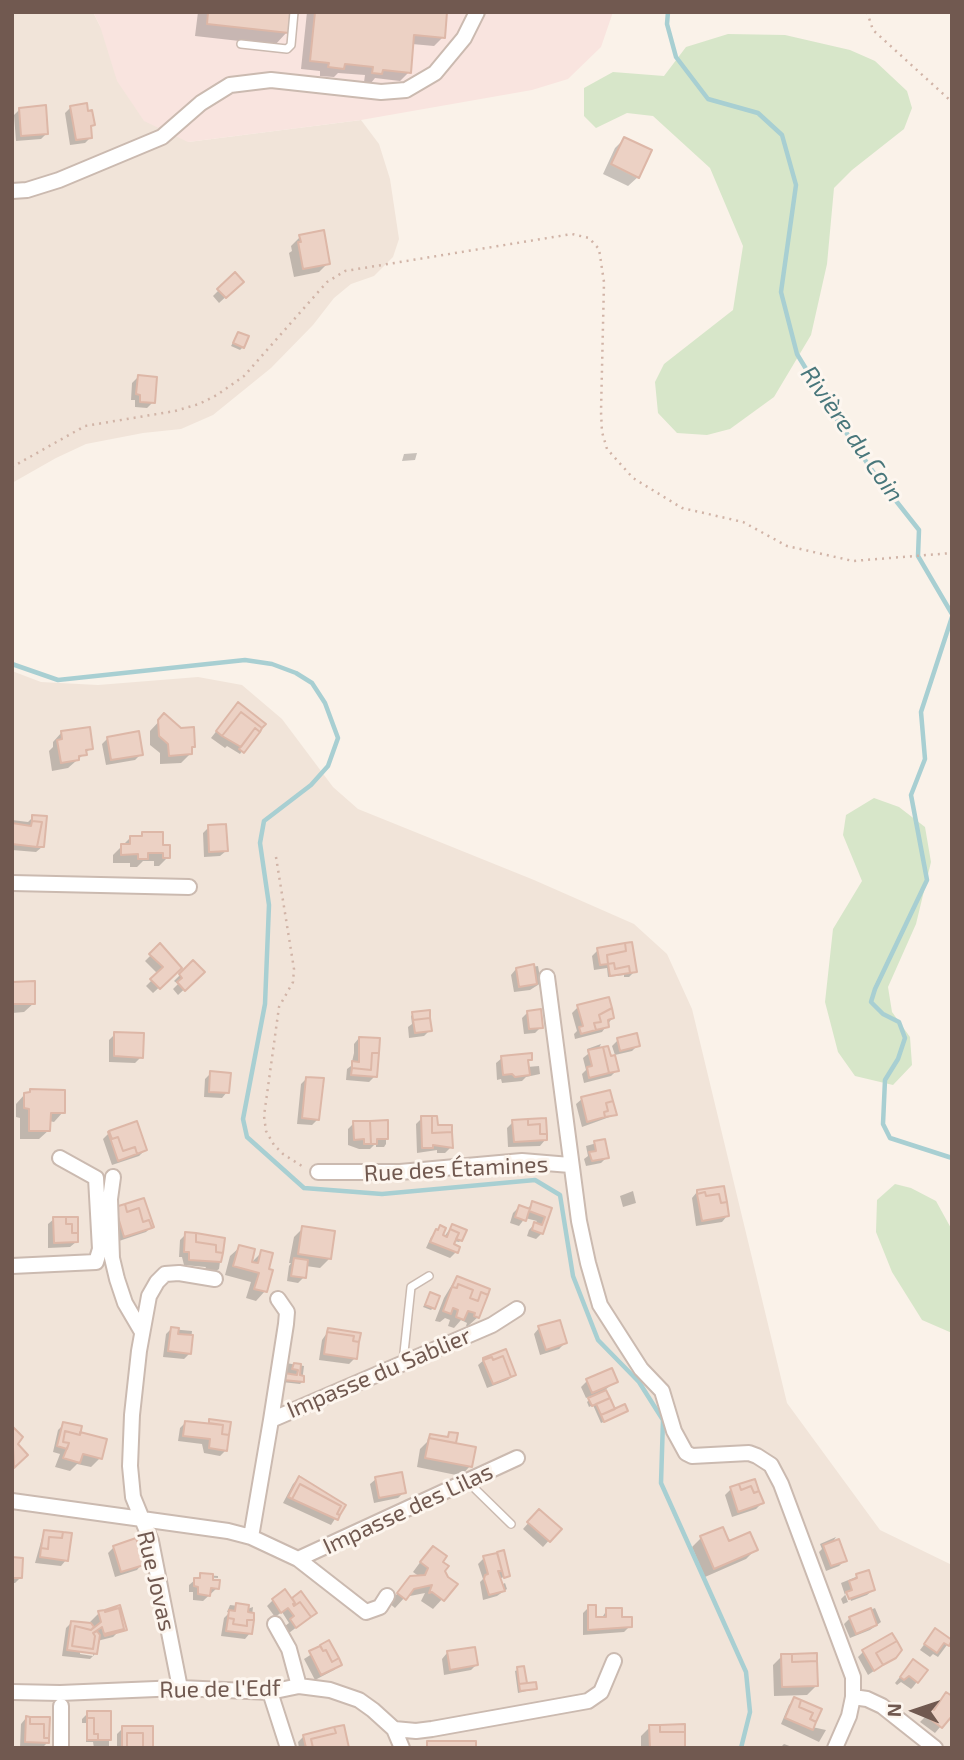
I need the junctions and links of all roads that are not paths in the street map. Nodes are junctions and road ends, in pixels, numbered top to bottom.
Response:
1 (294, 12) edge
2 (477, 12) edge
3 (241, 44) dead end
4 (12, 191) edge
5 (12, 883) edge
6 (189, 887) dead end
7 (547, 977) dead end
8 (60, 1158) dead end
9 (570, 1165) junction
10 (318, 1172) road end
11 (113, 1177) dead end
12 (12, 1266) edge
13 (429, 1276) dead end
14 (215, 1279) dead end
15 (278, 1298) dead end
16 (517, 1309) dead end
17 (142, 1332) junction
18 (403, 1363) junction
19 (271, 1420) junction
20 (517, 1458) dead end
21 (468, 1482) junction
22 (12, 1501) edge
23 (142, 1519) junction
24 (511, 1524) dead end
25 (251, 1537) junction
26 (298, 1559) junction
27 (387, 1596) dead end
28 (275, 1624) dead end
29 (614, 1661) dead end
30 (299, 1686) junction
31 (180, 1689) junction
32 (12, 1692) edge
33 (270, 1692) junction
34 (853, 1697) junction
35 (61, 1706) dead end
36 (394, 1729) junction
37 (61, 1748) edge
38 (288, 1748) edge
39 (402, 1748) edge
40 (835, 1748) edge
41 (935, 1748) edge

1 - 3 lane
2 - 4 street
5 - 6 street
7 - 9 street
8 - 12 street
9 - 10 street, Rue des Étamines
9 - 34 street, Rue des Étamines
11 - 17 street
13 - 18 lane
14 - 17 street
15 - 19 street
16 - 18 street, Impasse du Sablier
17 - 23 street
18 - 19 street, Impasse du Sablier
19 - 25 street, Impasse du Sablier
20 - 21 street, Impasse des Lilas
21 - 24 lane
21 - 26 street, Impasse des Lilas
22 - 23 street, Rue Jovas
23 - 25 street
23 - 31 street, Rue Jovas
25 - 26 street
26 - 27 street
28 - 30 street
29 - 36 street
30 - 33 street, Rue de l'Edf
30 - 36 street, Rue de l'Edf
31 - 32 street, Rue de l'Edf
31 - 33 street, Rue de l'Edf
33 - 38 street
34 - 40 street
34 - 41 street
35 - 37 street
36 - 39 street, Rue de l'Edf

